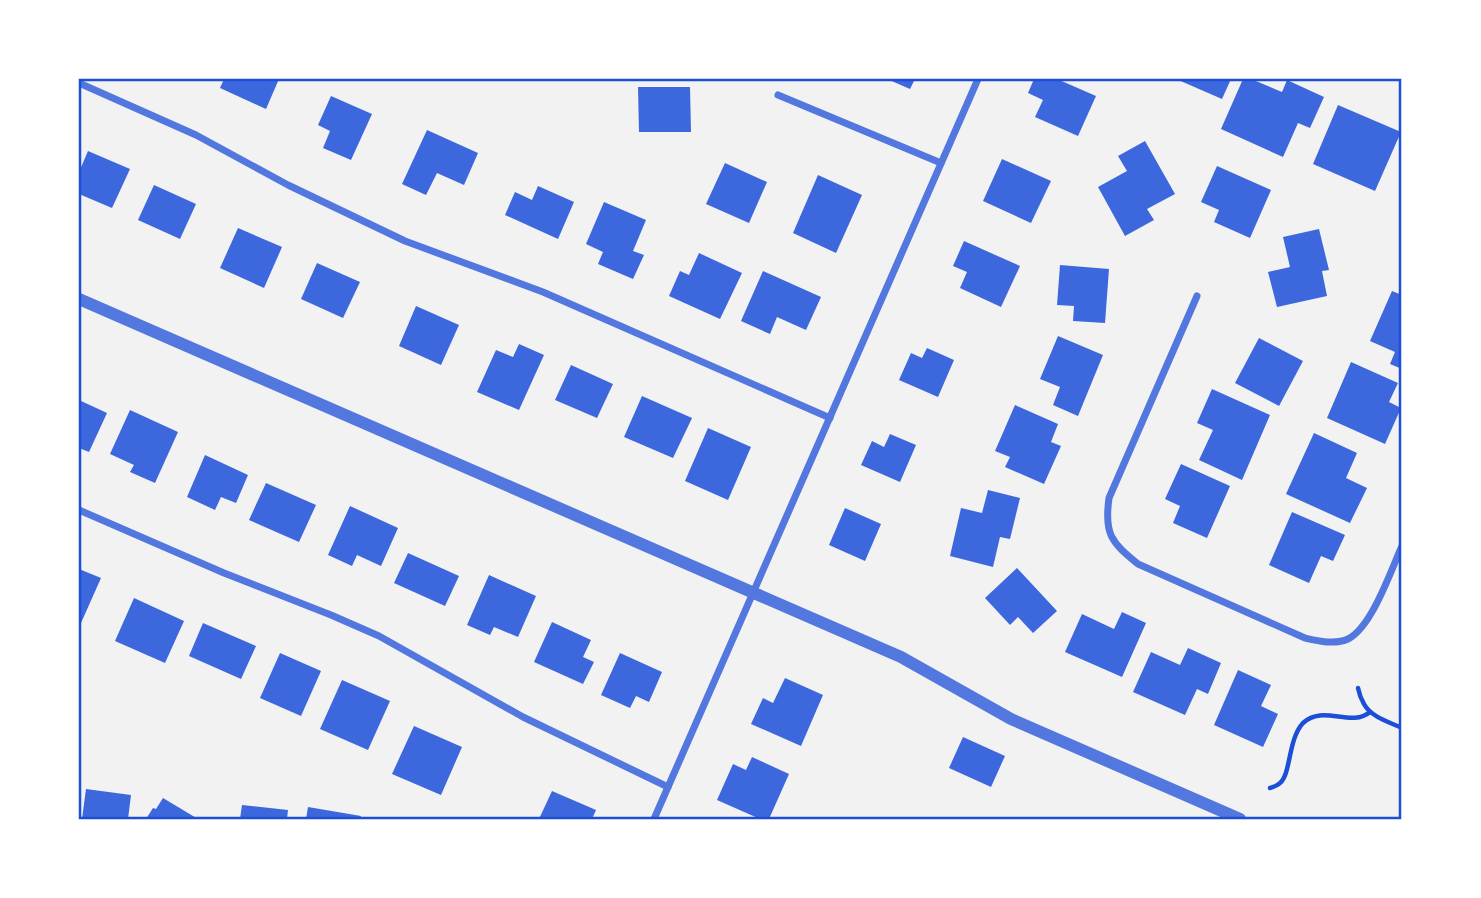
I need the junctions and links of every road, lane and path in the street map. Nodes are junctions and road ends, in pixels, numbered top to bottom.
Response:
1 (978, 79) edge
2 (79, 83) edge
3 (778, 95) dead end
4 (941, 163) junction
5 (1197, 296) dead end
6 (79, 299) edge
7 (830, 418) junction
8 (79, 510) edge
9 (1402, 546) edge
10 (752, 592) junction
11 (1357, 688) dead end
12 (1370, 712) junction
13 (1402, 728) edge
14 (668, 787) junction
15 (1270, 788) dead end
16 (654, 819) edge
17 (1240, 819) edge

1 - 4 street
2 - 7 street
3 - 4 street
4 - 7 street
5 - 9 street
6 - 10 street
7 - 10 street
8 - 14 street
10 - 14 street
10 - 17 street
11 - 12 path
12 - 13 path
12 - 15 path
14 - 16 street

